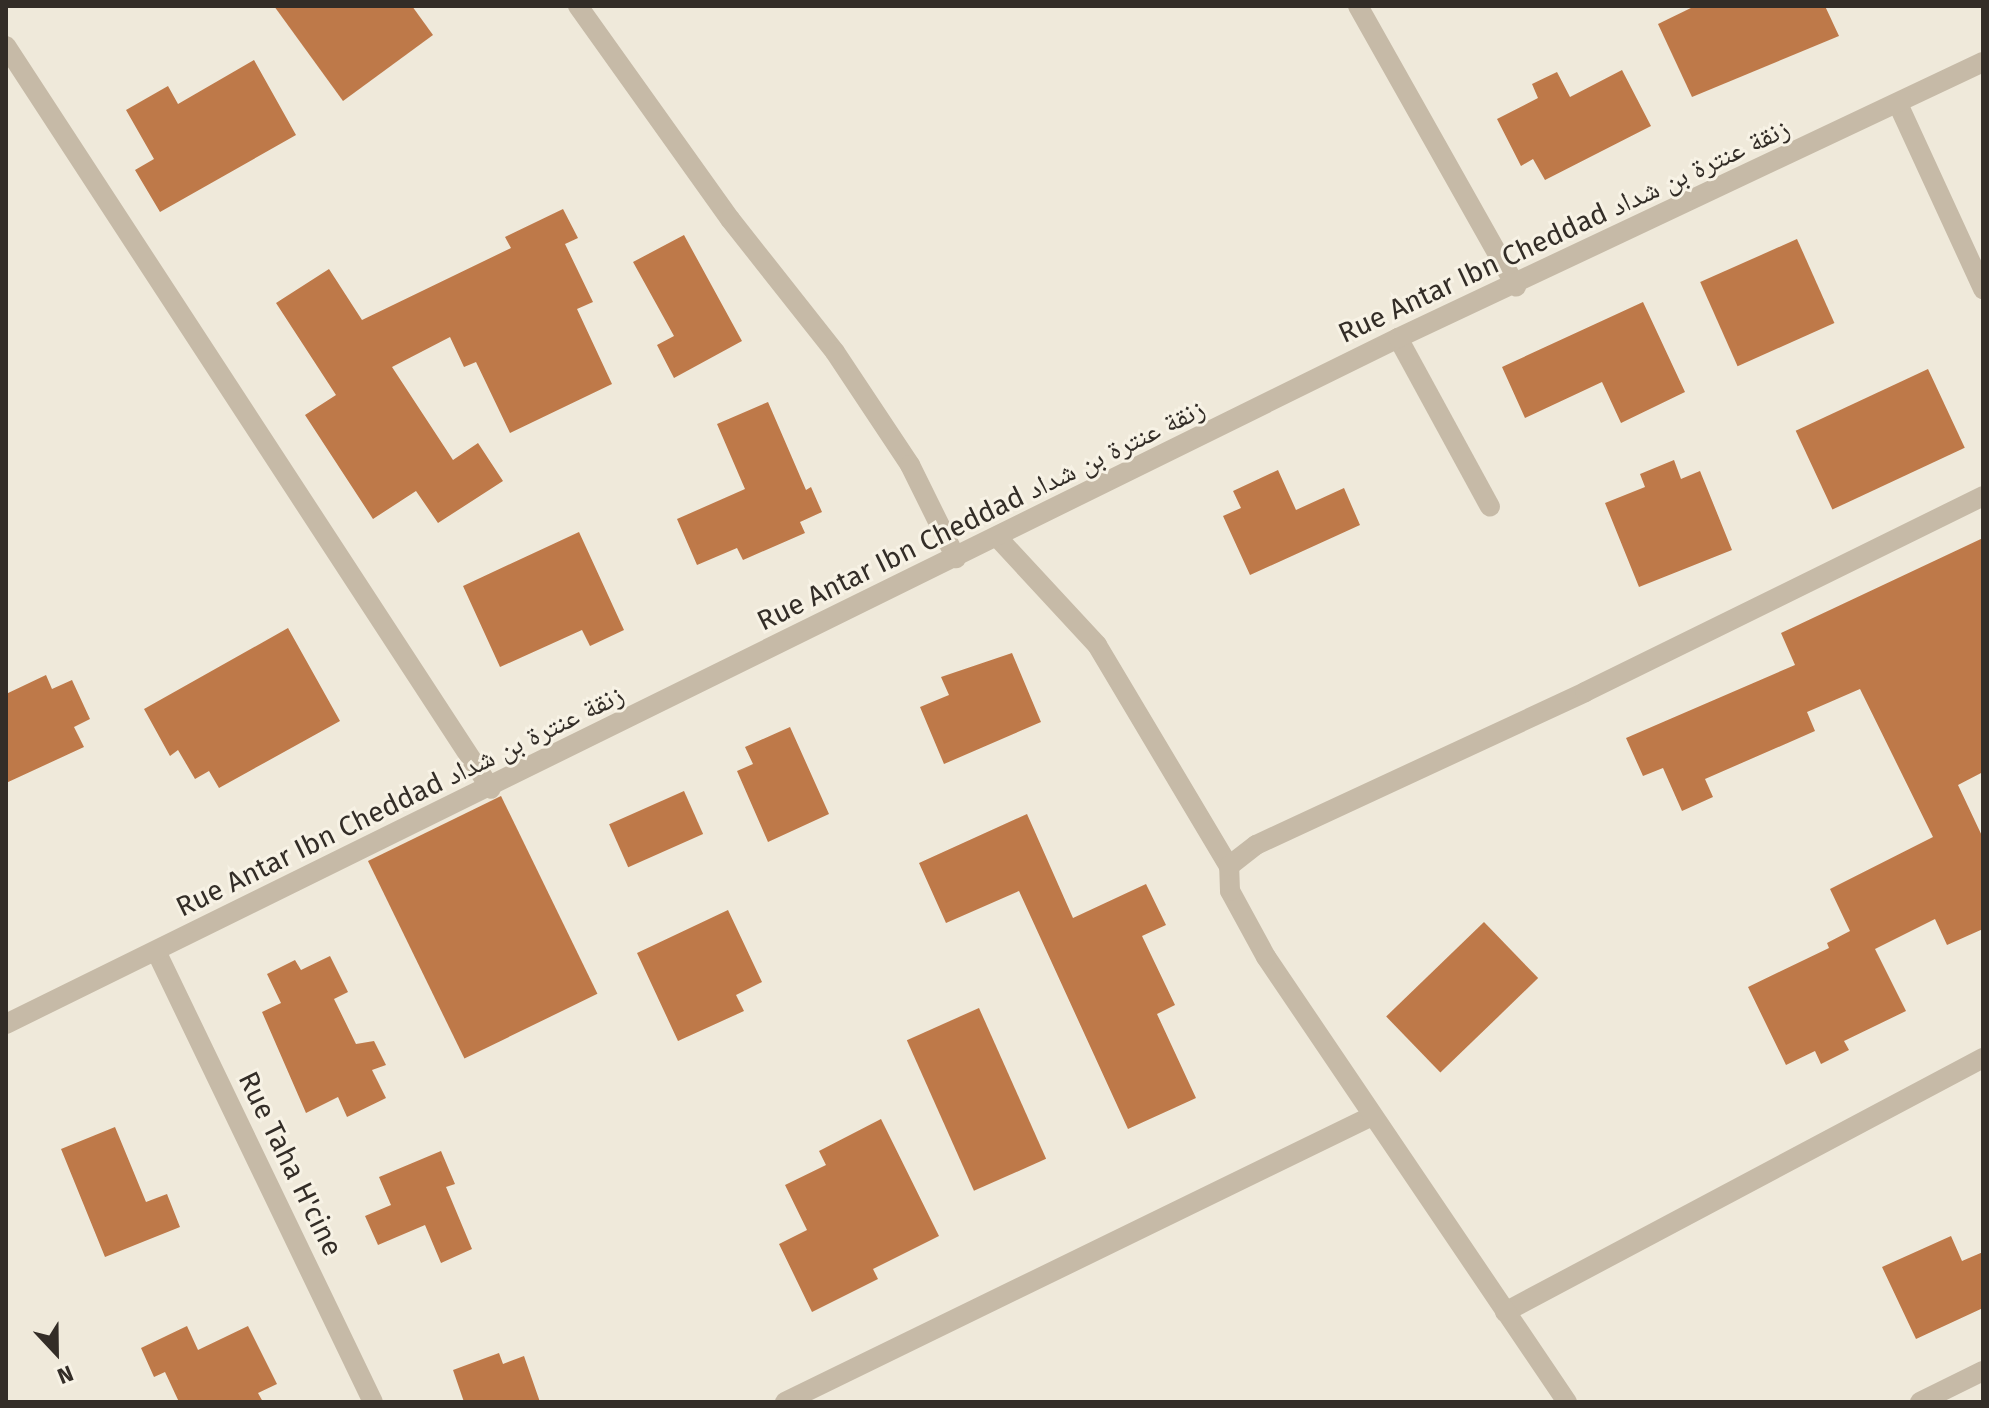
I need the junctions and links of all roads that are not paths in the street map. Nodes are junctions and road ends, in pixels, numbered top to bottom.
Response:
1 (578, 6) edge
2 (1358, 6) edge
3 (6, 46) edge
4 (1983, 62) edge
5 (1898, 104) junction
6 (1516, 286) junction
7 (1983, 289) edge
8 (1398, 338) junction
9 (1983, 496) edge
10 (1490, 507) dead end
11 (998, 538) junction
12 (956, 558) junction
13 (491, 789) junction
14 (1229, 866) junction
15 (156, 951) junction
16 (6, 1024) edge
17 (1983, 1058) edge
18 (1372, 1116) junction
19 (1505, 1312) junction
20 (1983, 1371) edge
21 (373, 1402) edge
22 (785, 1402) edge
23 (1567, 1402) edge
24 (1920, 1402) edge

1 - 12 street
2 - 6 street
3 - 13 street
4 - 5 street, Rue Antar Ibn Cheddad زنقة عنترة بن شداد
5 - 6 street, Rue Antar Ibn Cheddad زنقة عنترة بن شداد
5 - 7 street
6 - 8 street, Rue Antar Ibn Cheddad زنقة عنترة بن شداد
8 - 10 street
8 - 11 street, Rue Antar Ibn Cheddad زنقة عنترة بن شداد
9 - 14 street
11 - 12 street, Rue Antar Ibn Cheddad زنقة عنترة بن شداد
11 - 14 street
12 - 13 street, Rue Antar Ibn Cheddad زنقة عنترة بن شداد
13 - 15 street, Rue Antar Ibn Cheddad زنقة عنترة بن شداد
14 - 18 street
15 - 16 street, Rue Antar Ibn Cheddad زنقة عنترة بن شداد
15 - 21 street, Rue Taha H'cine
17 - 19 street
18 - 19 street
18 - 22 street
19 - 23 street
20 - 24 street

